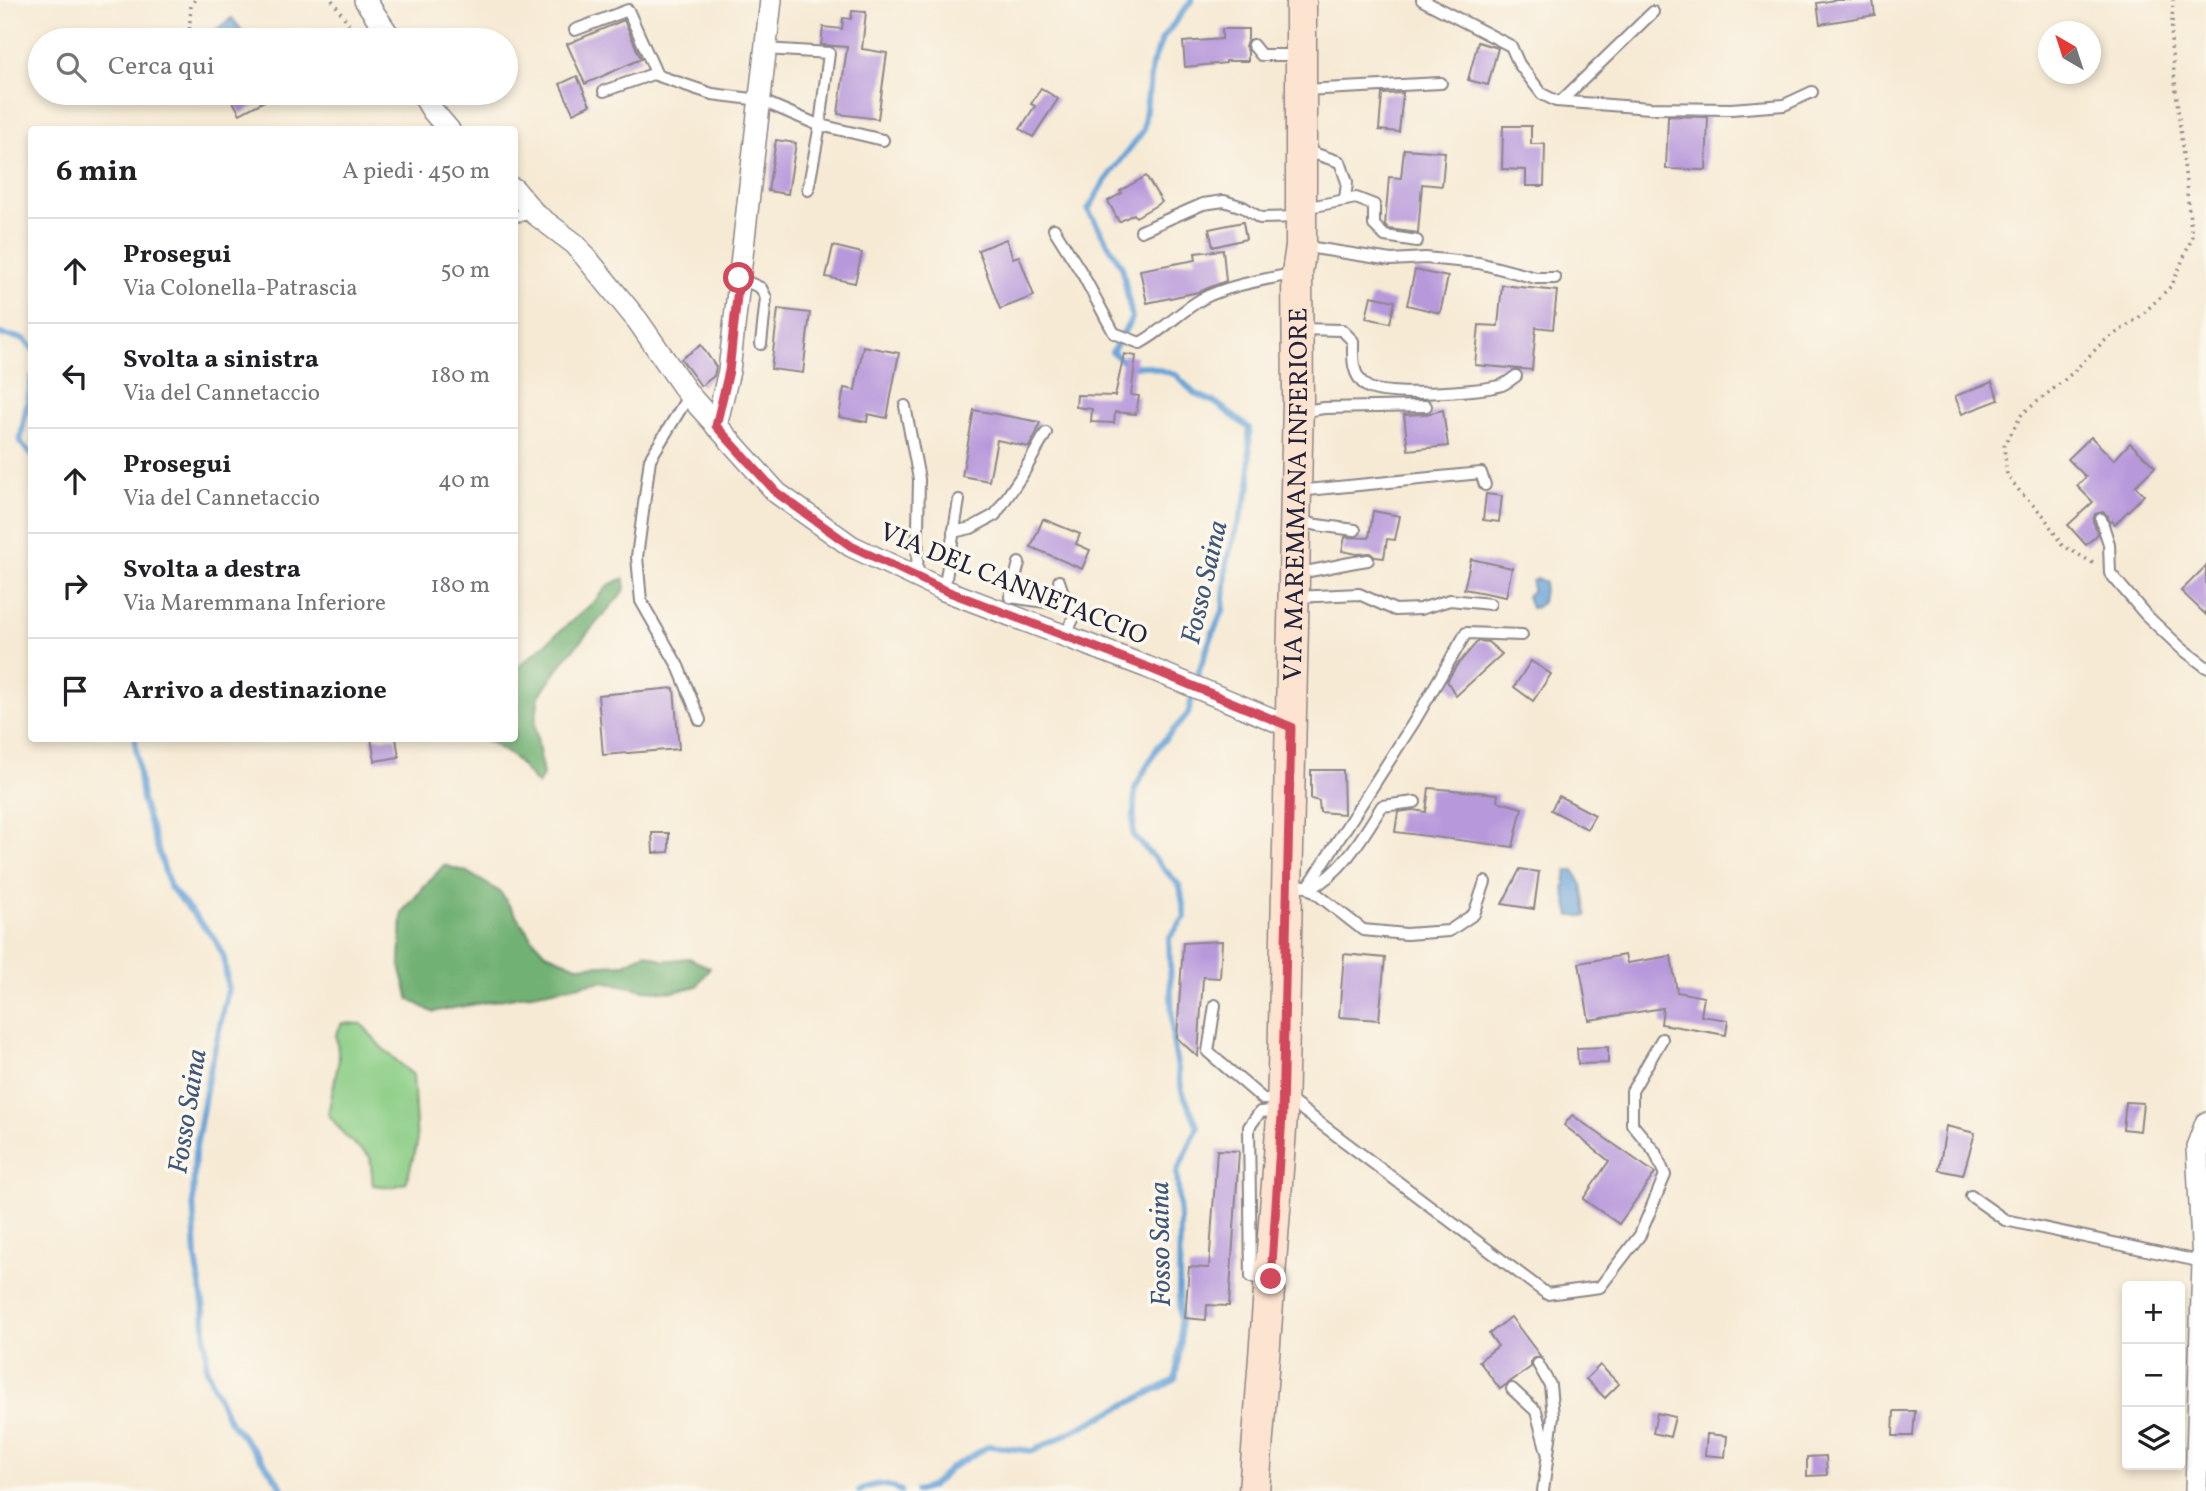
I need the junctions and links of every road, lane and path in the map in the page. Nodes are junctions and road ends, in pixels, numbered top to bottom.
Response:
1 (195, 0) edge
2 (332, 0) edge
3 (365, 0) edge
4 (771, 0) edge
5 (1422, 0) edge
6 (2173, 0) edge
7 (1305, 1) edge
8 (1653, 12) dead end
9 (190, 28) edge
10 (352, 28) edge
11 (384, 28) edge
12 (575, 30) dead end
13 (1253, 45) dead end
14 (765, 49) junction
15 (1301, 55) junction
16 (657, 75) junction
17 (1441, 83) dead end
18 (1301, 90) junction
19 (604, 91) dead end
20 (1812, 92) dead end
21 (760, 100) junction
22 (1561, 101) junction
23 (429, 105) edge
24 (820, 125) junction
25 (446, 126) edge
26 (883, 140) dead end
27 (1300, 152) junction
28 (808, 190) dead end
29 (1345, 200) junction
30 (525, 215) edge
31 (1054, 229) dead end
32 (1141, 231) dead end
33 (1299, 236) junction
34 (1417, 241) dead end
35 (739, 278) junction
36 (1555, 278) dead end
37 (1297, 329) junction
38 (761, 344) dead end
39 (1516, 376) dead end
40 (689, 395) junction
41 (905, 406) dead end
42 (1426, 406) dead end
43 (1297, 412) junction
44 (716, 426) junction
45 (1046, 433) dead end
46 (1485, 485) dead end
47 (959, 500) dead end
48 (1294, 505) junction
49 (2101, 519) dead end
50 (1355, 530) dead end
51 (953, 532) junction
52 (1368, 559) dead end
53 (1019, 563) dead end
54 (2110, 573) junction
55 (917, 577) junction
56 (1059, 581) dead end
57 (1293, 585) junction
58 (944, 590) junction
59 (1490, 604) dead end
60 (1067, 605) junction
61 (1522, 635) dead end
62 (1065, 636) junction
63 (2206, 667) edge
64 (700, 720) dead end
65 (1291, 727) junction
66 (1415, 802) dead end
67 (1485, 882) dead end
68 (1301, 886) junction
69 (1215, 1005) dead end
70 (1662, 1039) dead end
71 (1283, 1102) junction
72 (2206, 1124) edge
73 (1971, 1196) dead end
74 (2204, 1248) edge
75 (1538, 1364) dead end
76 (1513, 1389) dead end
77 (1548, 1457) junction
78 (1254, 1491) edge
79 (1543, 1491) edge
80 (2196, 1491) edge

1 - 9 path
2 - 10 path
3 - 11 street
4 - 14 street
5 - 22 lane
6 - 54 path
7 - 15 main road, VIA MAREMMANA INFERIORE
8 - 22 lane
12 - 16 lane
13 - 15 lane
14 - 21 street
14 - 24 lane
15 - 18 main road, VIA MAREMMANA INFERIORE
16 - 19 lane
16 - 21 lane
17 - 18 lane
18 - 27 main road, VIA MAREMMANA INFERIORE
20 - 22 lane
21 - 24 lane
21 - 35 street
23 - 25 street
24 - 26 lane
24 - 28 lane
27 - 29 lane
27 - 33 main road, VIA MAREMMANA INFERIORE
29 - 33 lane
29 - 34 lane
30 - 40 street, VIA DEL CANNETACCIO
31 - 33 lane
32 - 33 lane
33 - 36 lane
33 - 37 main road, VIA MAREMMANA INFERIORE
35 - 38 lane
35 - 44 street
37 - 39 lane
37 - 43 main road, VIA MAREMMANA INFERIORE
40 - 44 street, VIA DEL CANNETACCIO
40 - 64 lane
41 - 55 lane
42 - 43 lane
43 - 48 main road, VIA MAREMMANA INFERIORE
44 - 55 street, VIA DEL CANNETACCIO
45 - 51 lane
46 - 48 lane
47 - 51 lane
48 - 50 lane
48 - 57 main road, VIA MAREMMANA INFERIORE
49 - 54 lane
51 - 58 lane
52 - 57 lane
53 - 60 lane
54 - 63 lane
55 - 58 street, VIA DEL CANNETACCIO
56 - 60 lane
57 - 59 lane
57 - 65 main road, VIA MAREMMANA INFERIORE
58 - 62 street, VIA DEL CANNETACCIO
60 - 62 lane
61 - 68 lane
62 - 65 street, VIA DEL CANNETACCIO
65 - 68 main road, VIA MAREMMANA INFERIORE
66 - 68 lane
67 - 68 lane
68 - 71 main road, VIA MAREMMANA INFERIORE
69 - 71 lane
70 - 71 lane
71 - 78 main road, VIA MAREMMANA INFERIORE
72 - 74 street
73 - 74 lane
74 - 80 street
75 - 77 lane
76 - 77 lane
77 - 79 lane

